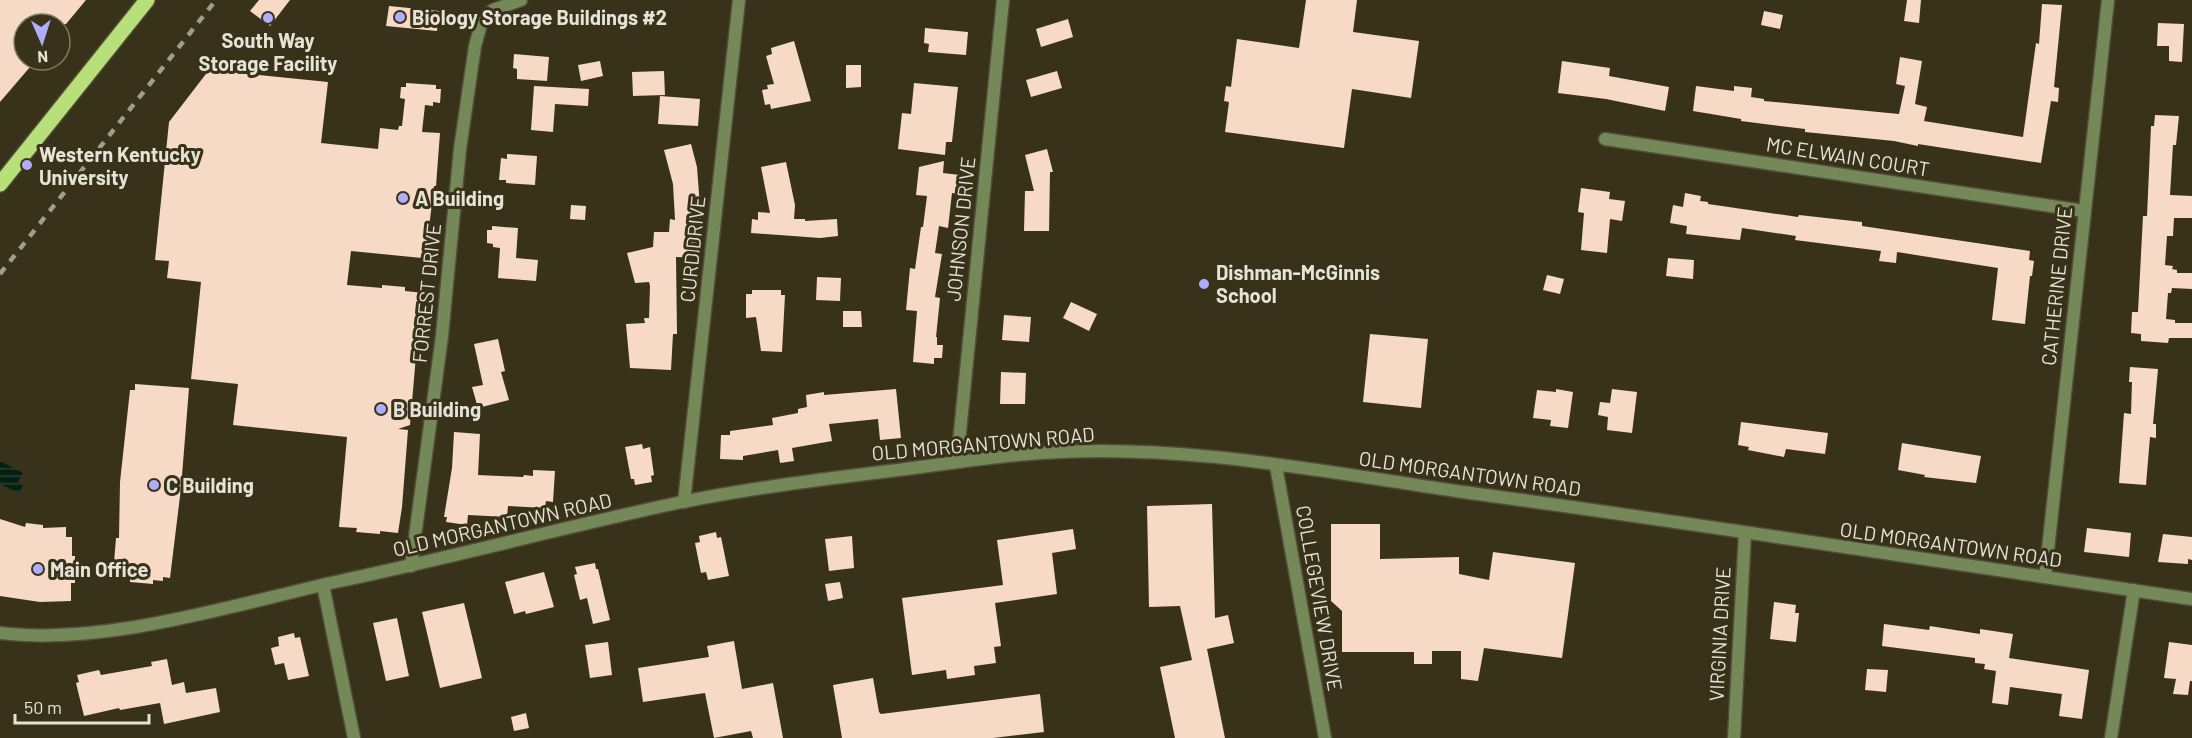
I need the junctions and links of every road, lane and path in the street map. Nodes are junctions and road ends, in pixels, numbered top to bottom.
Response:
1 (147, 0) edge
2 (521, 0) edge
3 (739, 0) edge
4 (1003, 0) edge
5 (2109, 0) edge
6 (1605, 139) dead end
7 (0, 184) edge
8 (2084, 211) junction
9 (957, 462) junction
10 (1276, 466) junction
11 (684, 502) junction
12 (1744, 533) junction
13 (411, 566) junction
14 (2045, 577) junction
15 (322, 585) junction
16 (2134, 590) junction
17 (2192, 599) edge
18 (0, 633) edge
19 (354, 738) edge
20 (1325, 738) edge
21 (1734, 738) edge
22 (2111, 738) edge

1 - 7 main road
2 - 13 street, FORREST DRIVE
3 - 11 street, CURD DRIVE
4 - 9 street, JOHNSON DRIVE
5 - 8 street, CATHERINE DRIVE
6 - 8 street, MC ELWAIN COURT
8 - 14 street, CATHERINE DRIVE
9 - 10 street, OLD MORGANTOWN ROAD
9 - 11 street, OLD MORGANTOWN ROAD
10 - 12 street, OLD MORGANTOWN ROAD
10 - 20 street, COLLEGEVIEW DRIVE
11 - 13 street, OLD MORGANTOWN ROAD
12 - 14 street, OLD MORGANTOWN ROAD
12 - 21 street, VIRGINIA DRIVE
13 - 15 street, OLD MORGANTOWN ROAD
14 - 16 street, OLD MORGANTOWN ROAD
15 - 18 street, OLD MORGANTOWN ROAD
15 - 19 street
16 - 17 street, OLD MORGANTOWN ROAD
16 - 22 street

